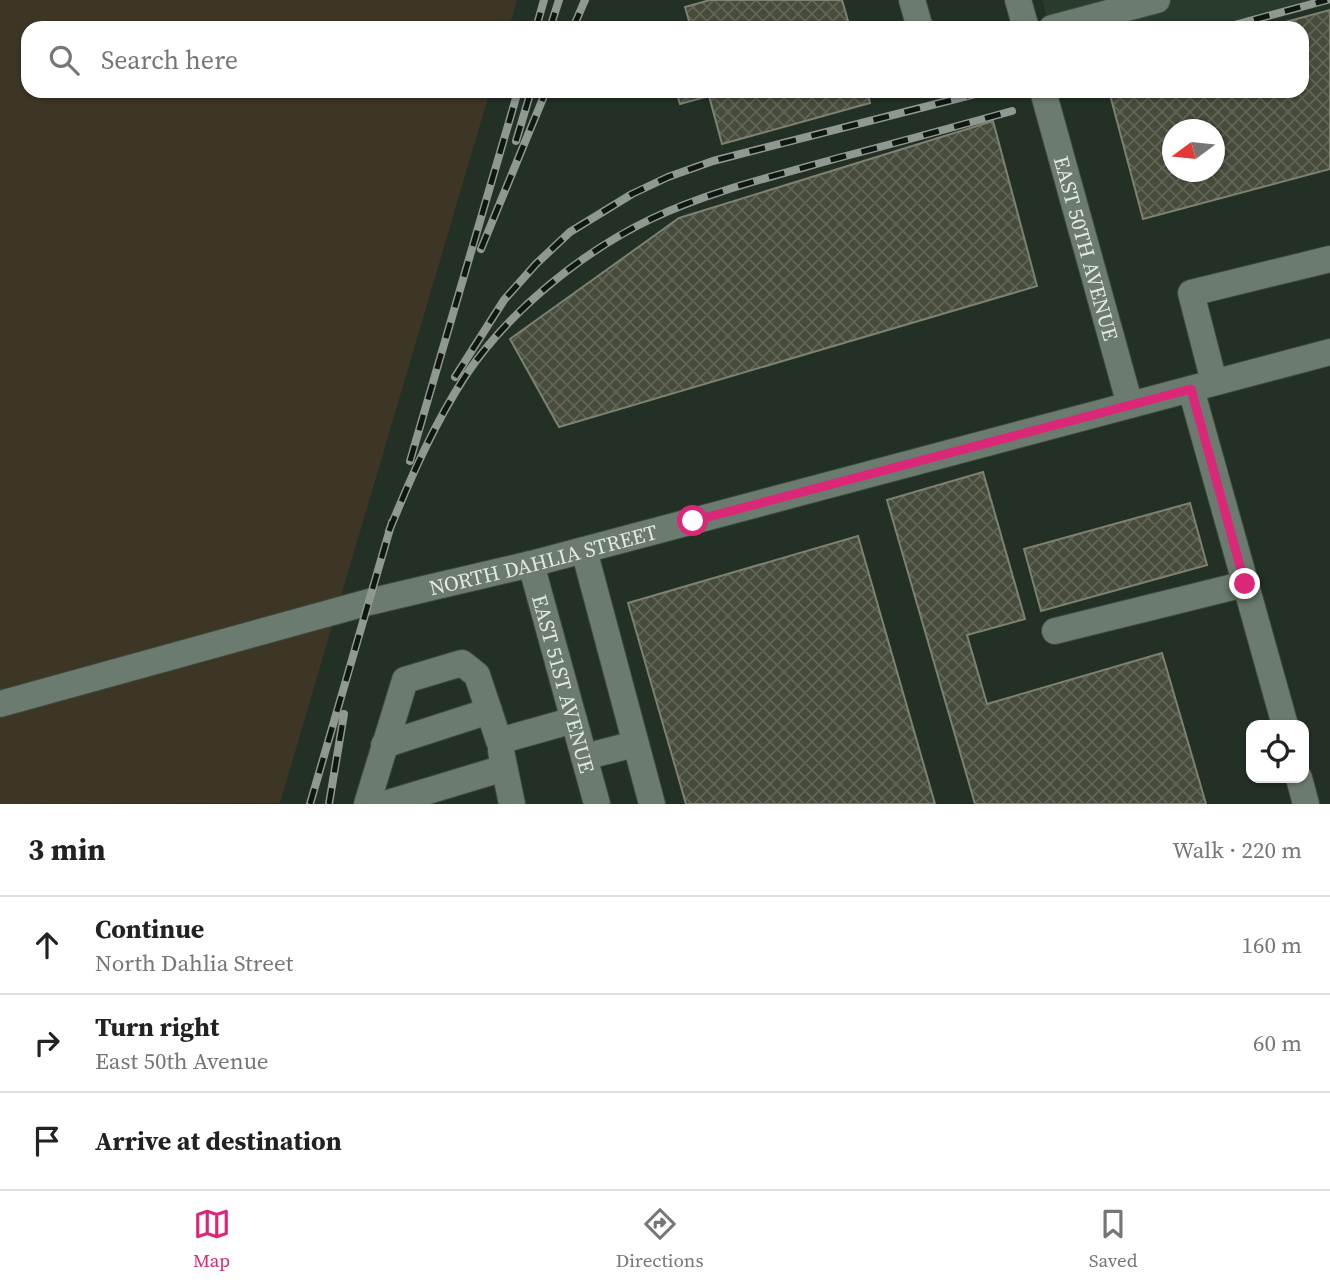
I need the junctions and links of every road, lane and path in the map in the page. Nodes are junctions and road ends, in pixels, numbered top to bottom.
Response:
1 (912, 0) edge
2 (1018, 0) edge
3 (1157, 0) edge
4 (1111, 6) edge
5 (918, 21) edge
6 (1024, 21) edge
7 (1071, 21) edge
8 (1045, 98) edge
9 (1330, 259) edge
10 (1330, 352) edge
11 (1203, 386) junction
12 (1130, 405) junction
13 (584, 550) junction
14 (531, 564) junction
15 (1245, 584) junction
16 (1055, 631) dead end
17 (0, 704) edge
18 (489, 711) junction
19 (574, 720) junction
20 (1283, 720) edge
21 (499, 741) junction
22 (384, 744) junction
23 (635, 744) junction
24 (584, 757) junction
25 (504, 768) junction
26 (1300, 783) edge
27 (367, 804) edge
28 (385, 804) edge
29 (512, 804) edge
30 (597, 804) edge
31 (652, 804) edge
32 (1306, 804) edge

1 - 5 street
2 - 6 street
3 - 4 street
4 - 7 street
8 - 12 street, EAST 50TH AVENUE
9 - 11 street
10 - 11 street, NORTH DAHLIA STREET
11 - 12 street, NORTH DAHLIA STREET
11 - 15 street
12 - 13 street, NORTH DAHLIA STREET
13 - 14 street, NORTH DAHLIA STREET
13 - 23 street
14 - 17 street, NORTH DAHLIA STREET
14 - 19 street, EAST 51ST AVENUE
15 - 16 street
15 - 20 street
18 - 21 street
18 - 22 street
18 - 22 street
19 - 21 street
19 - 24 street, EAST 51ST AVENUE
21 - 25 street
22 - 27 street
23 - 24 street
23 - 31 street
24 - 30 street, EAST 51ST AVENUE
25 - 28 street
25 - 29 street
26 - 32 street

